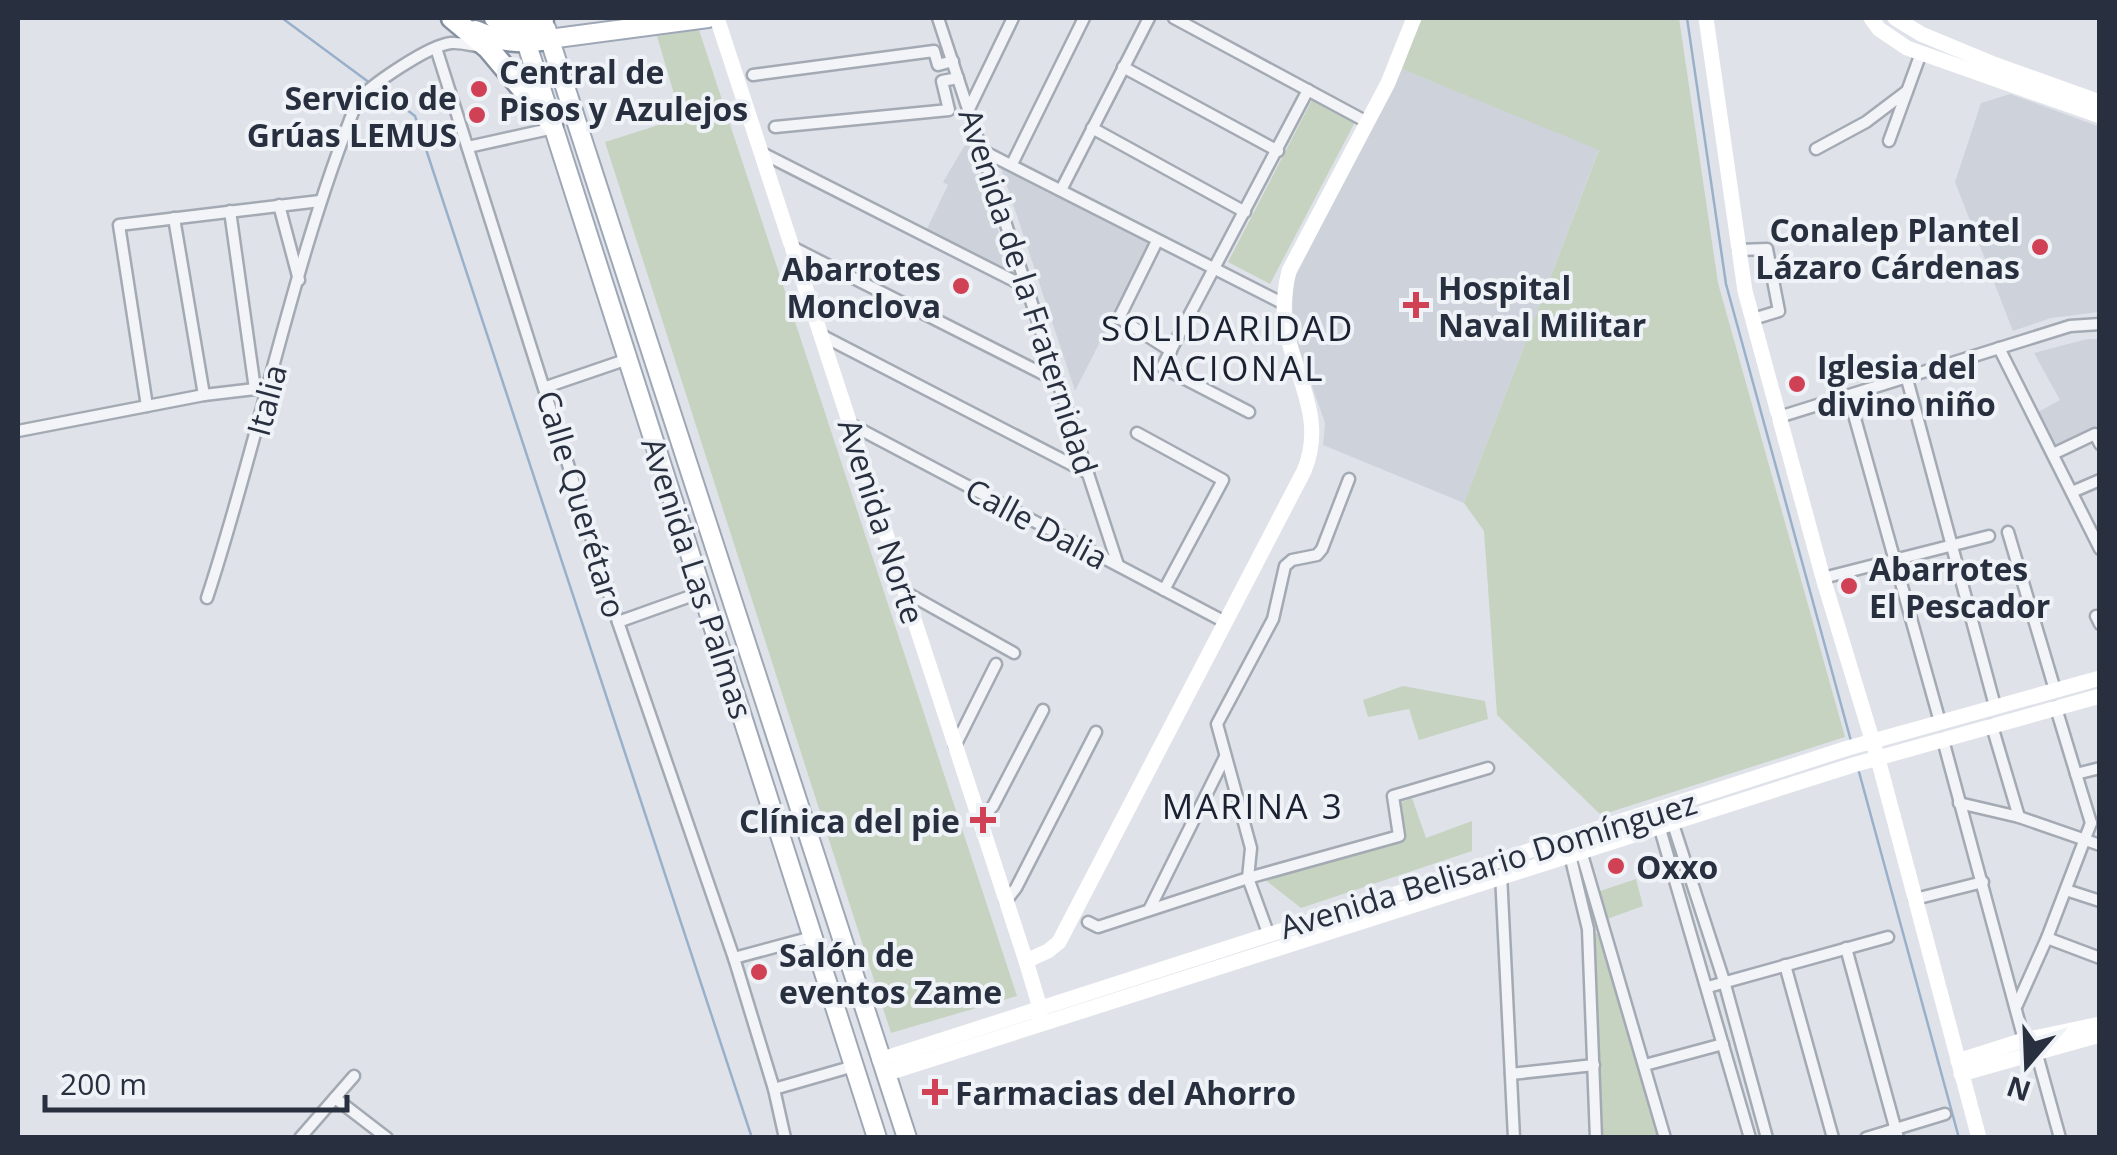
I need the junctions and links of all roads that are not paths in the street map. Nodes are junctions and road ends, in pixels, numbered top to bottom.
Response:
1 (452, 18) edge
2 (495, 18) edge
3 (704, 18) edge
4 (716, 18) edge
5 (938, 18) edge
6 (1013, 18) edge
7 (1084, 18) edge
8 (1149, 18) edge
9 (1174, 18) edge
10 (1414, 18) edge
11 (1706, 18) edge
12 (1872, 18) edge
13 (1896, 18) edge
14 (548, 23) edge
15 (522, 28) edge
16 (450, 43) junction
17 (436, 48) junction
18 (488, 48) junction
19 (1920, 53) junction
20 (953, 61) junction
21 (938, 65) junction
22 (1123, 68) junction
23 (1989, 70) junction
24 (753, 74) dead end
25 (958, 78) junction
26 (942, 81) junction
27 (1308, 90) junction
28 (1907, 91) junction
29 (2096, 103) edge
30 (969, 108) junction
31 (1366, 122) junction
32 (553, 126) junction
33 (775, 127) dead end
34 (1092, 128) junction
35 (1889, 140) dead end
36 (468, 148) junction
37 (1816, 149) dead end
38 (1278, 150) junction
39 (983, 151) junction
40 (761, 152) junction
41 (1012, 164) junction
42 (1061, 190) junction
43 (320, 200) junction
44 (278, 206) junction
45 (230, 211) junction
46 (1245, 212) junction
47 (174, 218) junction
48 (1158, 241) junction
49 (792, 246) junction
50 (1739, 250) junction
51 (1215, 268) junction
52 (299, 280) junction
53 (1030, 289) junction
54 (1284, 304) junction
55 (1752, 319) junction
56 (2100, 324) edge
57 (820, 334) junction
58 (1999, 348) junction
59 (1171, 351) junction
60 (628, 359) junction
61 (1907, 379) junction
62 (1059, 382) junction
63 (546, 387) junction
64 (261, 391) junction
65 (204, 395) junction
66 (1849, 397) junction
67 (147, 406) junction
68 (1249, 412) dead end
69 (1779, 417) junction
70 (850, 423) junction
71 (18, 431) edge
72 (1137, 434) dead end
73 (2098, 437) edge
74 (2053, 454) junction
75 (1088, 474) junction
76 (1348, 480) dead end
77 (2100, 480) edge
78 (2072, 492) junction
79 (2008, 532) dead end
80 (1989, 536) dead end
81 (1953, 546) junction
82 (2100, 549) edge
83 (1895, 561) junction
84 (1118, 565) junction
85 (1824, 578) junction
86 (1164, 590) junction
87 (702, 592) junction
88 (907, 593) junction
89 (208, 598) dead end
90 (618, 622) junction
91 (1225, 622) junction
92 (1014, 653) dead end
93 (996, 664) dead end
94 (2100, 678) edge
95 (2054, 690) junction
96 (2100, 696) edge
97 (1995, 706) junction
98 (2056, 708) junction
99 (1043, 710) dead end
100 (1940, 722) junction
101 (1992, 726) junction
102 (1096, 732) dead end
103 (1943, 740) junction
104 (955, 746) junction
105 (1863, 753) junction
106 (1830, 754) junction
107 (1225, 757) junction
108 (1488, 768) dead end
109 (2100, 768) edge
110 (1834, 771) junction
111 (2076, 774) junction
112 (1958, 803) junction
113 (1664, 817) junction
114 (2020, 817) junction
115 (980, 820) junction
116 (2095, 823) edge
117 (2084, 840) junction
118 (2100, 845) edge
119 (1576, 853) junction
120 (1501, 868) junction
121 (1248, 878) junction
122 (1983, 882) junction
123 (2066, 890) junction
124 (1915, 898) junction
125 (1006, 901) junction
126 (2100, 901) edge
127 (1149, 910) junction
128 (1088, 922) dead end
129 (1602, 925) junction
130 (1588, 928) junction
131 (1268, 933) junction
132 (812, 936) junction
133 (1888, 936) dead end
134 (2048, 938) junction
135 (1846, 948) junction
136 (734, 958) junction
137 (2100, 958) edge
138 (1026, 961) junction
139 (1785, 965) junction
140 (1724, 982) junction
141 (1708, 986) junction
142 (2016, 1006) junction
143 (1040, 1008) junction
144 (1038, 1026) junction
145 (2093, 1031) edge
146 (1723, 1044) junction
147 (2030, 1046) junction
148 (935, 1051) junction
149 (1594, 1065) junction
150 (1645, 1065) junction
151 (854, 1066) junction
152 (882, 1068) junction
153 (1960, 1068) junction
154 (1511, 1074) junction
155 (354, 1076) dead end
156 (774, 1090) junction
157 (336, 1098) junction
158 (1944, 1114) dead end
159 (1897, 1134) edge
160 (300, 1138) edge
161 (387, 1138) edge
162 (785, 1138) edge
163 (877, 1138) edge
164 (907, 1138) edge
165 (1514, 1138) edge
166 (1596, 1138) edge
167 (1664, 1138) edge
168 (1750, 1138) edge
169 (1766, 1138) edge
170 (1833, 1138) edge
171 (1866, 1138) edge
172 (1979, 1138) edge
173 (2060, 1138) edge

1 - 15 highway
1 - 16 street
1 - 18 highway
2 - 15 highway
3 - 14 main road
4 - 40 street, Avenida Norte
5 - 20 street, Avenida de la Fraternidad
6 - 30 street
7 - 41 street
8 - 22 street
9 - 27 street
10 - 31 street
11 - 50 street
12 - 19 street
13 - 23 street
14 - 15 highway
14 - 152 main road, Avenida Las Palmas
15 - 32 main road, Avenida Las Palmas
16 - 17 street
16 - 18 street
17 - 36 street, Calle Querétaro
17 - 43 street, Italia
18 - 32 highway
19 - 23 street
19 - 28 street
20 - 21 street
20 - 25 street, Avenida de la Fraternidad
21 - 24 street
21 - 26 street
22 - 34 street
22 - 38 street
23 - 29 street
25 - 26 street
25 - 30 street, Avenida de la Fraternidad
26 - 33 street
27 - 31 street
27 - 38 street
28 - 35 street
28 - 37 street
30 - 39 street, Avenida de la Fraternidad
31 - 54 street
32 - 36 street
32 - 60 main road, Avenida Las Palmas
34 - 42 street
34 - 46 street
36 - 63 street, Calle Querétaro
38 - 46 street
39 - 41 street
39 - 53 street, Avenida de la Fraternidad
40 - 49 street, Avenida Norte
40 - 53 street
41 - 42 street
42 - 48 street
43 - 44 street
43 - 52 street, Italia
44 - 45 street
44 - 52 street
45 - 47 street
45 - 64 street
46 - 51 street
47 - 65 street
47 - 67 street
48 - 51 street
48 - 59 street
49 - 57 street, Avenida Norte
49 - 62 street
50 - 55 street
50 - 55 street
51 - 54 street
51 - 59 street
52 - 64 street, Italia
53 - 62 street, Avenida de la Fraternidad
54 - 91 street
55 - 69 street
56 - 58 street
57 - 70 street, Avenida Norte
57 - 75 street
58 - 61 street
58 - 74 street
59 - 68 street
60 - 63 street
60 - 87 main road, Avenida Las Palmas
61 - 66 street
61 - 81 street
62 - 75 street, Avenida de la Fraternidad
63 - 90 street, Calle Querétaro
64 - 65 street
64 - 89 street, Italia
65 - 67 street
66 - 69 street
66 - 83 street
67 - 71 street
69 - 85 street
70 - 84 street, Calle Dalia
70 - 88 street, Avenida Norte
72 - 86 street
73 - 74 street
74 - 78 street
75 - 84 street, Avenida de la Fraternidad
76 - 107 street
77 - 78 street
78 - 82 street
79 - 95 street
80 - 81 street
81 - 83 street
81 - 97 street
83 - 85 street
83 - 100 street
84 - 86 street, Calle Dalia
85 - 105 street
86 - 91 street, Calle Dalia
87 - 90 street
87 - 132 main road, Avenida Las Palmas
88 - 92 street
88 - 104 street, Avenida Norte
90 - 136 street, Calle Querétaro
91 - 138 street
93 - 104 street
94 - 95 street, Avenida Belisario Domínguez
95 - 97 street, Avenida Belisario Domínguez
96 - 98 street, Avenida Belisario Domínguez
97 - 100 street, Avenida Belisario Domínguez
98 - 101 street, Avenida Belisario Domínguez
98 - 111 street
99 - 115 street
100 - 105 street, Avenida Belisario Domínguez
101 - 103 street, Avenida Belisario Domínguez
101 - 114 street
102 - 125 street
103 - 105 street, Avenida Belisario Domínguez
103 - 112 street
104 - 115 street, Avenida Norte
105 - 106 street, Avenida Belisario Domínguez
105 - 110 street, Avenida Belisario Domínguez
105 - 124 street
106 - 110 street
106 - 113 street, Avenida Belisario Domínguez
107 - 121 street
107 - 127 street
108 - 121 street
109 - 111 street
110 - 113 street, Avenida Belisario Domínguez
111 - 116 street
112 - 114 street
112 - 122 street
113 - 119 street, Avenida Belisario Domínguez
113 - 120 street, Avenida Belisario Domínguez
113 - 140 street
113 - 141 street
114 - 117 street
115 - 125 street, Avenida Norte
116 - 117 street
117 - 118 street
117 - 123 street
119 - 120 street, Avenida Belisario Domínguez
119 - 129 street
119 - 130 street
120 - 131 street, Avenida Belisario Domínguez
120 - 144 street, Avenida Belisario Domínguez
120 - 154 street
121 - 127 street
121 - 131 street
122 - 124 street
122 - 142 street
123 - 126 street
123 - 134 street
124 - 153 street
125 - 138 street, Avenida Norte
127 - 128 street
129 - 130 street
129 - 150 street
130 - 149 street
131 - 143 street, Avenida Belisario Domínguez
132 - 136 street
132 - 151 main road, Avenida Las Palmas
133 - 135 street
134 - 137 street
134 - 142 street
135 - 139 street
135 - 159 street
136 - 156 street, Calle Querétaro
138 - 143 street, Avenida Norte
139 - 140 street
139 - 170 street
140 - 141 street
140 - 169 street
141 - 146 street
142 - 147 street
143 - 144 street, Avenida Norte
143 - 148 street, Avenida Belisario Domínguez
144 - 148 street, Avenida Belisario Domínguez
145 - 147 street
146 - 150 street
146 - 168 street
147 - 153 street
147 - 173 street
148 - 152 street, Avenida Belisario Domínguez
149 - 154 street
149 - 166 street
150 - 167 street
151 - 156 street
151 - 163 main road, Avenida Las Palmas
152 - 164 main road, Avenida Las Palmas
153 - 172 street
154 - 165 street
155 - 157 street
156 - 162 street, Calle Querétaro
157 - 160 street
157 - 161 street
158 - 159 street
159 - 171 street

